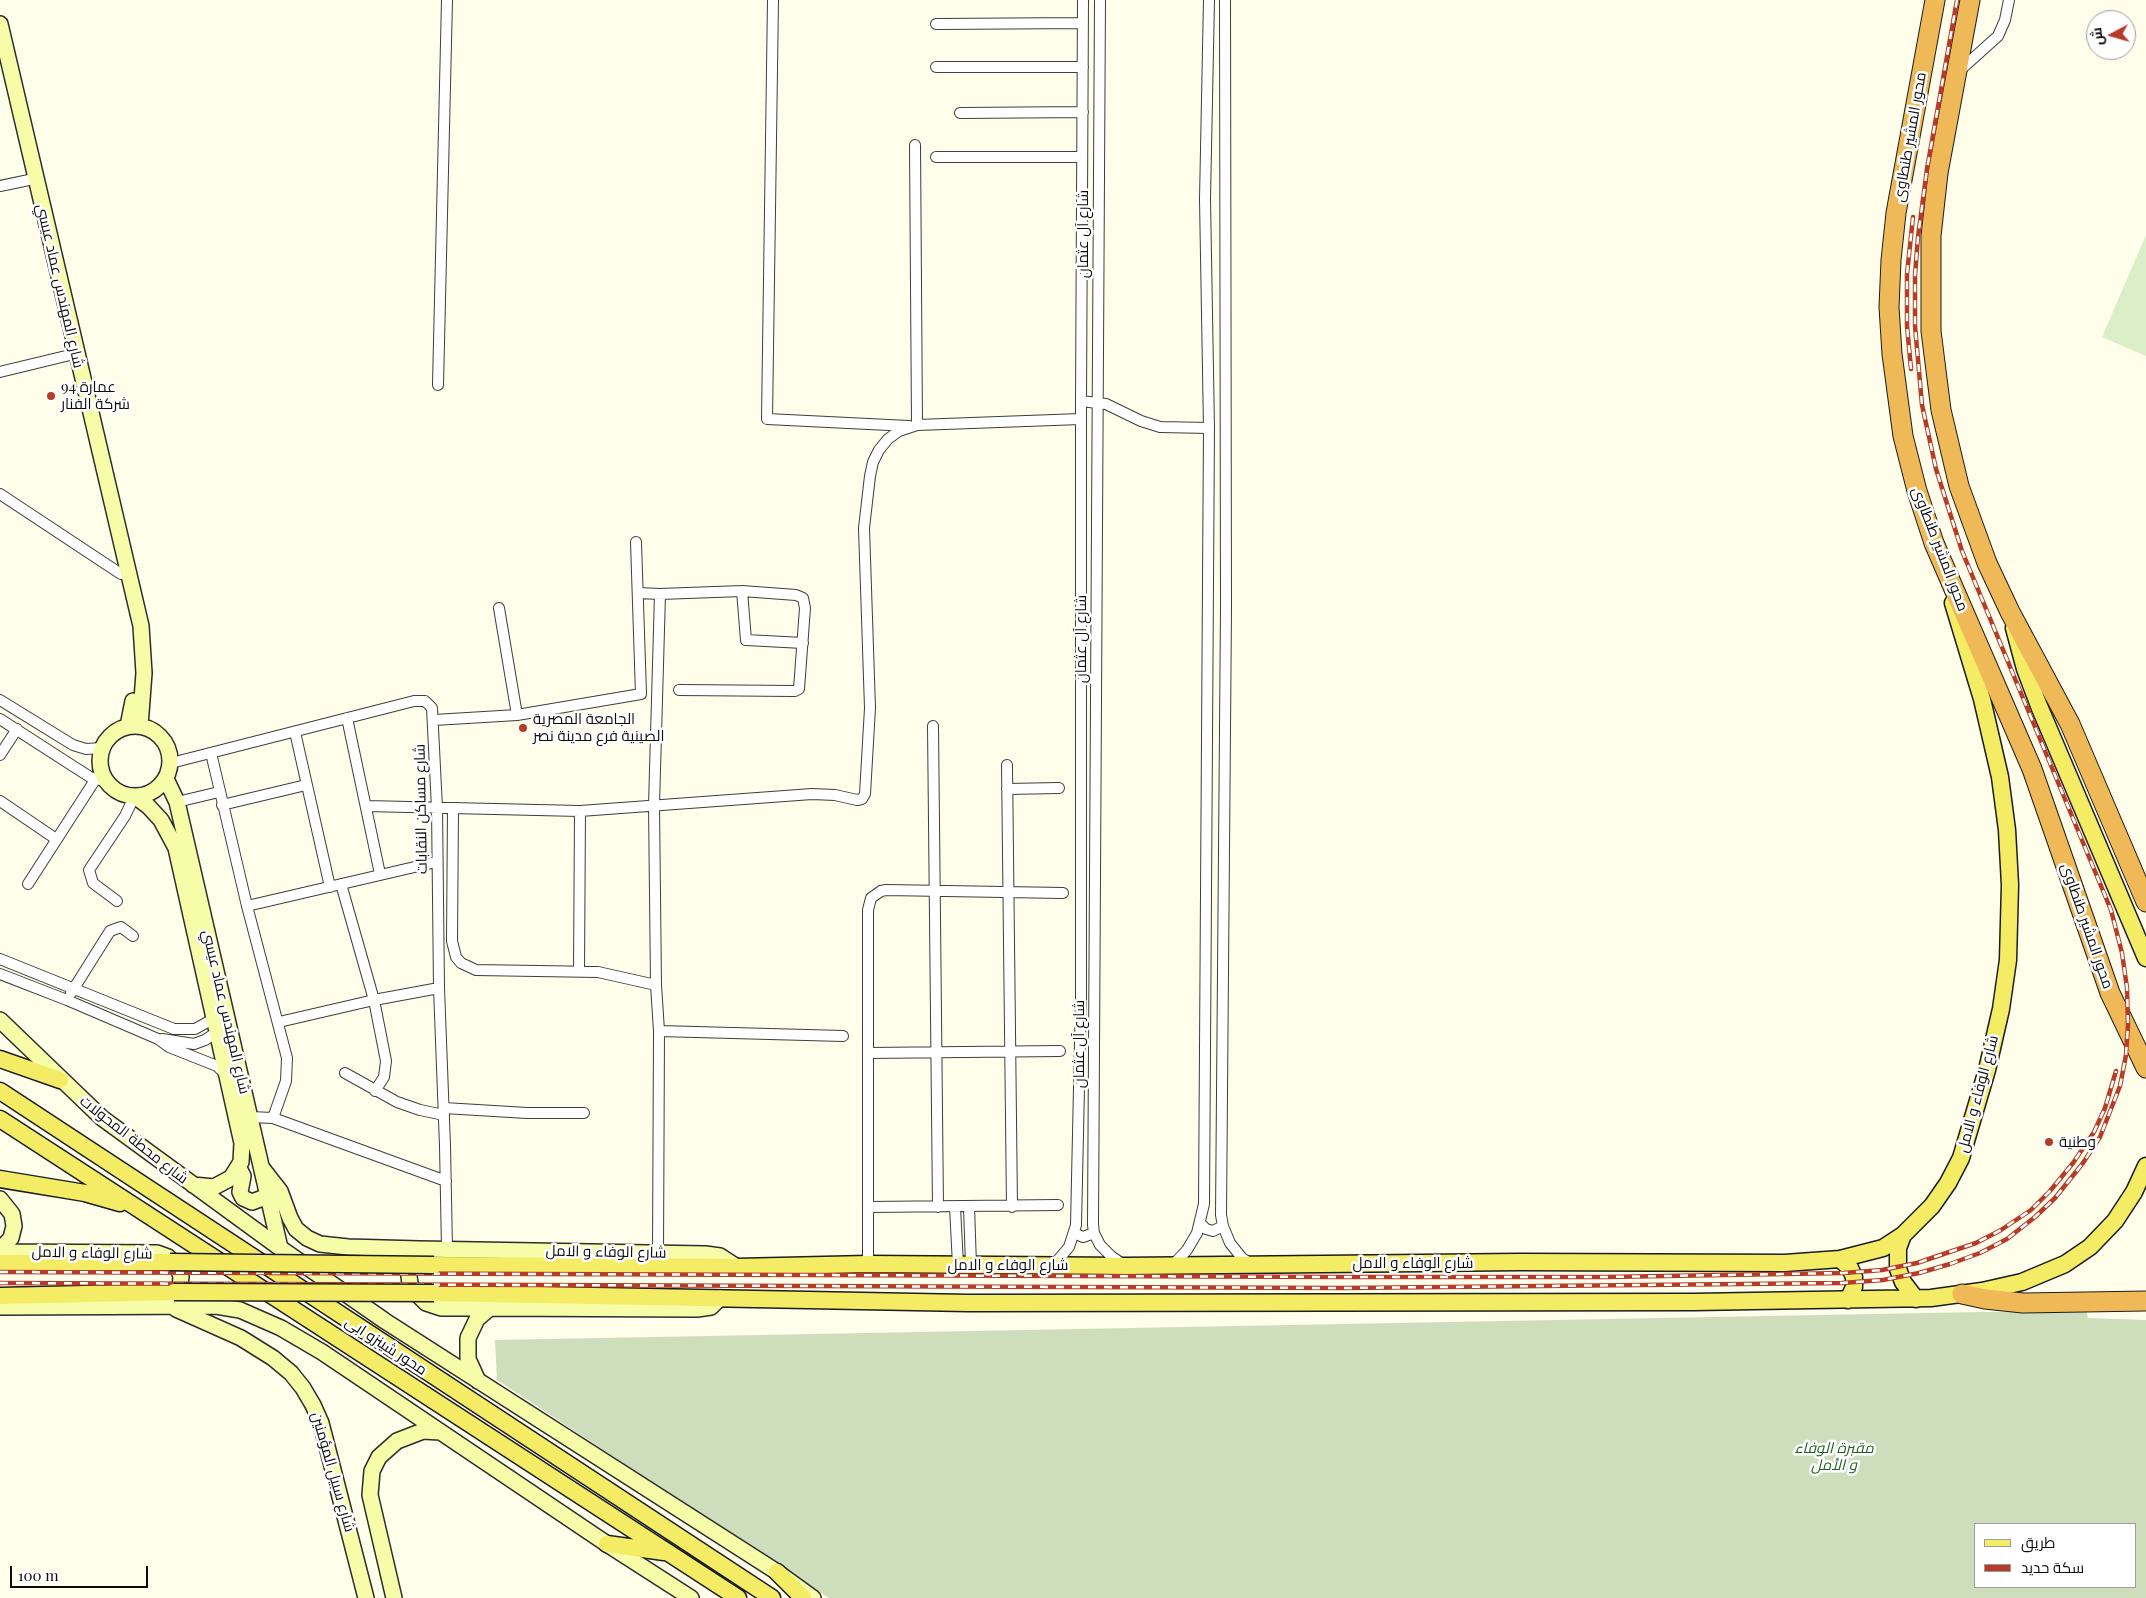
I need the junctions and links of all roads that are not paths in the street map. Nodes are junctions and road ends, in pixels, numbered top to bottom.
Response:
1 (447, 0) edge
2 (773, 0) edge
3 (1083, 0) edge
4 (1100, 0) edge
5 (1209, 0) edge
6 (1225, 0) edge
7 (1935, 0) edge
8 (1970, 0) edge
9 (2009, 0) edge
10 (0, 24) edge
11 (936, 24) dead end
12 (1083, 24) junction
13 (0, 51) edge
14 (936, 67) dead end
15 (1083, 67) junction
16 (1957, 73) junction
17 (1083, 112) junction
18 (960, 113) dead end
19 (915, 145) dead end
20 (936, 157) dead end
21 (1082, 157) junction
22 (29, 180) junction
23 (0, 186) edge
24 (70, 355) junction
25 (0, 372) edge
26 (438, 385) dead end
27 (1081, 401) junction
28 (1097, 402) junction
29 (1081, 419) junction
30 (915, 425) junction
31 (1209, 428) junction
32 (0, 494) edge
33 (636, 542) dead end
34 (1945, 569) junction
35 (121, 574) junction
36 (742, 591) junction
37 (638, 593) junction
38 (660, 594) junction
39 (1208, 607) junction
40 (1226, 607) junction
41 (499, 608) dead end
42 (2010, 612) junction
43 (803, 643) junction
44 (679, 690) dead end
45 (0, 700) edge
46 (517, 715) junction
47 (0, 718) edge
48 (347, 718) junction
49 (434, 720) junction
50 (134, 726) junction
51 (933, 726) dead end
52 (17, 729) junction
53 (295, 732) junction
54 (102, 748) junction
55 (211, 753) junction
56 (0, 755) edge
57 (170, 763) junction
58 (1007, 765) dead end
59 (166, 779) junction
60 (101, 781) junction
61 (306, 785) junction
62 (1007, 788) junction
63 (1059, 788) dead end
64 (219, 792) junction
65 (134, 797) junction
66 (0, 801) edge
67 (177, 802) junction
68 (222, 805) junction
69 (654, 805) junction
70 (366, 806) junction
71 (437, 808) junction
72 (453, 808) junction
73 (580, 811) junction
74 (56, 839) junction
75 (436, 862) junction
76 (380, 874) junction
77 (28, 884) dead end
78 (341, 884) junction
79 (330, 887) junction
80 (934, 892) junction
81 (1010, 893) junction
82 (1063, 893) dead end
83 (117, 901) dead end
84 (2146, 902) edge
85 (246, 906) junction
86 (134, 936) dead end
87 (2146, 958) edge
88 (0, 960) edge
89 (579, 971) junction
90 (0, 974) edge
91 (656, 985) junction
92 (438, 988) junction
93 (74, 989) junction
94 (67, 1000) junction
95 (374, 1000) junction
96 (0, 1020) edge
97 (279, 1022) junction
98 (215, 1025) junction
99 (659, 1031) junction
100 (843, 1036) dead end
101 (158, 1039) junction
102 (1060, 1051) dead end
103 (936, 1052) junction
104 (1011, 1052) junction
105 (868, 1053) junction
106 (0, 1058) edge
107 (2146, 1068) edge
108 (345, 1073) dead end
109 (227, 1077) junction
110 (60, 1080) junction
111 (0, 1091) edge
112 (375, 1091) junction
113 (444, 1112) junction
114 (584, 1112) dead end
115 (250, 1117) junction
116 (273, 1118) junction
117 (0, 1119) edge
118 (2146, 1166) edge
119 (239, 1168) junction
120 (262, 1168) junction
121 (0, 1179) edge
122 (446, 1182) junction
123 (192, 1185) junction
124 (268, 1196) junction
125 (0, 1199) edge
126 (1058, 1205) dead end
127 (1012, 1206) junction
128 (938, 1207) junction
129 (955, 1207) junction
130 (968, 1207) junction
131 (869, 1208) junction
132 (140, 1209) junction
133 (1201, 1224) junction
134 (1223, 1226) junction
135 (970, 1231) junction
136 (956, 1232) junction
137 (1094, 1232) junction
138 (1074, 1233) junction
139 (1903, 1235) junction
140 (280, 1248) junction
141 (419, 1249) junction
142 (447, 1249) junction
143 (0, 1251) edge
144 (658, 1252) junction
145 (1840, 1259) junction
146 (0, 1263) edge
147 (868, 1264) junction
148 (1252, 1264) junction
149 (965, 1265) junction
150 (1173, 1265) junction
151 (1053, 1266) junction
152 (1124, 1266) junction
153 (737, 1267) junction
154 (1962, 1294) junction
155 (0, 1296) edge
156 (720, 1298) junction
157 (171, 1299) junction
158 (1916, 1299) junction
159 (1848, 1300) junction
160 (2146, 1301) edge
161 (0, 1307) edge
162 (490, 1308) junction
163 (479, 1383) junction
164 (440, 1432) junction
165 (607, 1544) junction
166 (384, 1554) junction
167 (671, 1554) junction
168 (357, 1560) junction
169 (777, 1572) junction
170 (366, 1598) edge
171 (394, 1598) edge
172 (691, 1598) edge
173 (738, 1598) edge
174 (772, 1598) edge
175 (803, 1598) edge
176 (813, 1598) edge

1 - 26 street
2 - 30 street
3 - 12 street, شارع آل عثمان
4 - 28 street, شارع آل عثمان
5 - 31 street
6 - 40 street
7 - 34 highway, محور المشير طنطاوى
8 - 16 highway
9 - 16 street
10 - 50 street, شارع المهندس عماد عيسي
11 - 12 street
12 - 15 street, شارع آل عثمان
13 - 22 street, شارع المهندس عماد عيسي
14 - 15 street
15 - 17 street, شارع آل عثمان
16 - 42 highway
17 - 18 street
17 - 21 street, شارع آل عثمان
19 - 30 street
20 - 21 street
21 - 27 street, شارع آل عثمان
22 - 23 street
22 - 24 street, شارع المهندس عماد عيسي
24 - 25 street
24 - 35 street, شارع المهندس عماد عيسي
27 - 28 street
27 - 29 street, شارع آل عثمان
28 - 31 street
28 - 137 street, شارع آل عثمان
29 - 30 street
29 - 138 street, شارع آل عثمان
30 - 69 street
31 - 39 street
32 - 35 street
33 - 37 street
34 - 107 highway, محور المشير طنطاوى
34 - 139 main road, شارع الوفاء و الامل
35 - 50 street, شارع المهندس عماد عيسي
36 - 38 street
36 - 43 street
36 - 43 street
37 - 38 street
37 - 46 street
38 - 69 street
39 - 40 street
39 - 133 street
40 - 134 street
41 - 46 street
42 - 84 highway
42 - 87 main road
43 - 44 street
45 - 54 street
46 - 49 street
47 - 52 street
48 - 49 street, شارع مساكن النقابات
48 - 53 street, شارع مساكن النقابات
48 - 70 street
49 - 71 street, شارع مساكن النقابات
50 - 54 street
50 - 57 street
51 - 80 street
52 - 56 street
52 - 60 street
53 - 55 street, شارع مساكن النقابات
53 - 61 street
54 - 60 street
55 - 57 street, شارع مساكن النقابات
55 - 64 street
57 - 59 street
58 - 62 street
59 - 65 street
59 - 67 street, شارع المهندس عماد عيسي
60 - 65 street
60 - 74 street
61 - 68 street
61 - 79 street
62 - 63 street
62 - 81 street
64 - 67 street
64 - 68 street
65 - 83 street
65 - 98 street, شارع المهندس عماد عيسي
66 - 74 street
67 - 115 street, شارع المهندس عماد عيسي
68 - 85 street
69 - 73 street
69 - 91 street
70 - 71 street
70 - 76 street
71 - 72 street
71 - 75 street, شارع مساكن النقابات
72 - 73 street
72 - 89 street
73 - 89 street
74 - 77 street
75 - 76 street
75 - 92 street, شارع مساكن النقابات
76 - 78 street
78 - 79 street
78 - 95 street
79 - 85 street
80 - 81 street
80 - 103 street
80 - 105 street
81 - 82 street
81 - 104 street
85 - 97 street
86 - 93 street
88 - 93 street
89 - 91 street
90 - 94 street
91 - 99 street
92 - 95 street
92 - 113 street, شارع مساكن النقابات
93 - 94 street
93 - 98 street
94 - 101 street
95 - 97 street
95 - 112 street
96 - 110 street, شارع محطة المحولات
97 - 116 street
98 - 101 street
98 - 109 street, شارع المهندس عماد عيسي
99 - 100 street
99 - 144 street
101 - 109 street
102 - 104 street
103 - 104 street
103 - 105 street
103 - 128 street
104 - 127 street
105 - 131 street
106 - 110 main road
108 - 112 street
109 - 119 street, شارع المهندس عماد عيسي
110 - 123 street, شارع محطة المحولات
111 - 174 main road, محور شينزو ابى
112 - 113 street
113 - 114 street
113 - 122 street, شارع مساكن النقابات
115 - 116 street
115 - 120 street, شارع المهندس عماد عيسي
116 - 122 street
117 - 132 main road, محور شينزو ابى
118 - 154 main road
119 - 123 street
119 - 124 street, شارع المهندس عماد عيسي
120 - 124 street, شارع المهندس عماد عيسي
120 - 141 street, شارع الوفاء و الامل
121 - 132 main road
122 - 142 street, شارع مساكن النقابات
123 - 140 street, شارع محطة المحولات
124 - 140 street, شارع المهندس عماد عيسي
125 - 143 street
126 - 127 street
127 - 130 street
128 - 129 street
128 - 131 street
129 - 130 street
129 - 136 street
130 - 135 street
131 - 147 street
132 - 167 main road, محور شينزو ابى
133 - 134 street
133 - 150 street
134 - 148 street
135 - 136 street
135 - 149 street
136 - 149 street
137 - 138 street
137 - 152 street
138 - 151 street, شارع آل عثمان
139 - 145 main road, شارع الوفاء و الامل
139 - 158 main road
140 - 163 street, شارع محطة المحولات
141 - 142 street, شارع الوفاء و الامل
141 - 162 street
142 - 144 street, شارع الوفاء و الامل
143 - 157 street, شارع الوفاء و الامل
144 - 153 street, شارع الوفاء و الامل
145 - 148 main road, شارع الوفاء و الامل
145 - 159 main road
146 - 153 main road, bridge
147 - 149 main road, شارع الوفاء و الامل
147 - 153 main road, شارع الوفاء و الامل
148 - 150 main road, شارع الوفاء و الامل
149 - 151 main road, شارع الوفاء و الامل
150 - 152 main road, شارع الوفاء و الامل
151 - 152 main road, شارع الوفاء و الامل
154 - 158 main road
154 - 160 highway
155 - 157 main road
156 - 157 main road, bridge
156 - 159 main road
156 - 162 street
157 - 161 street
157 - 164 street
157 - 168 street, شارع سبيل المؤمنين
158 - 159 main road
162 - 163 street
163 - 169 street, شارع محطة المحولات
164 - 165 street
164 - 166 street, شارع سبيل المؤمنين
165 - 167 main road
165 - 172 street
166 - 168 street
166 - 171 street, شارع سبيل المؤمنين
167 - 173 main road, محور شينزو ابى
168 - 170 street, شارع سبيل المؤمنين
169 - 175 main road
169 - 176 street, شارع محطة المحولات

